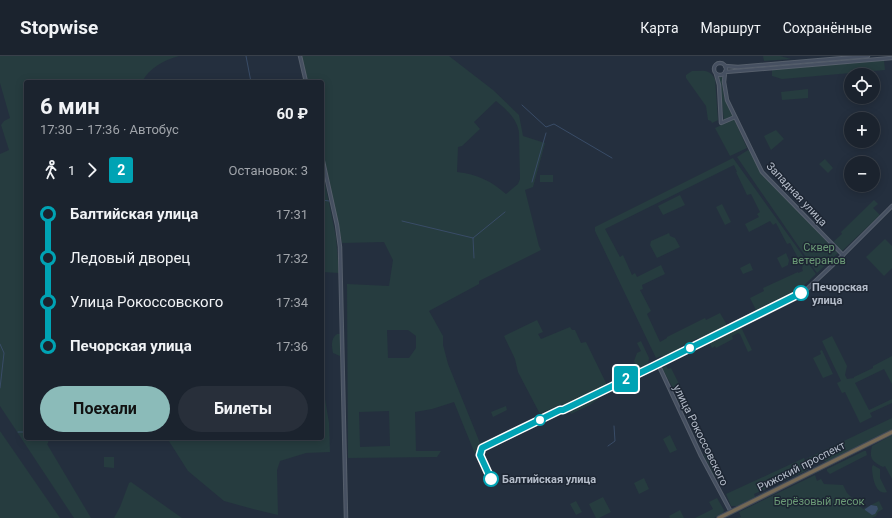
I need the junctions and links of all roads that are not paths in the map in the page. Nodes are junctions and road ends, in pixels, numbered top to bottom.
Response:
1 (300, 56) edge
2 (868, 56) edge
3 (892, 58) edge
4 (725, 66) junction
5 (725, 72) junction
6 (716, 74) junction
7 (306, 80) edge
8 (735, 117) junction
9 (324, 166) edge
10 (892, 206) edge
11 (842, 255) junction
12 (892, 432) edge
13 (730, 512) junction
14 (346, 518) edge
15 (719, 518) edge

1 - 7 street
2 - 4 street
3 - 5 street
4 - 5 street
4 - 6 street
5 - 6 street
5 - 8 street, Западная улица
6 - 8 street
8 - 11 street, Западная улица
9 - 14 street
10 - 11 street
11 - 13 street, улица Рокоссовского
12 - 13 highway, Рижский проспект
13 - 15 highway, Рижский проспект

